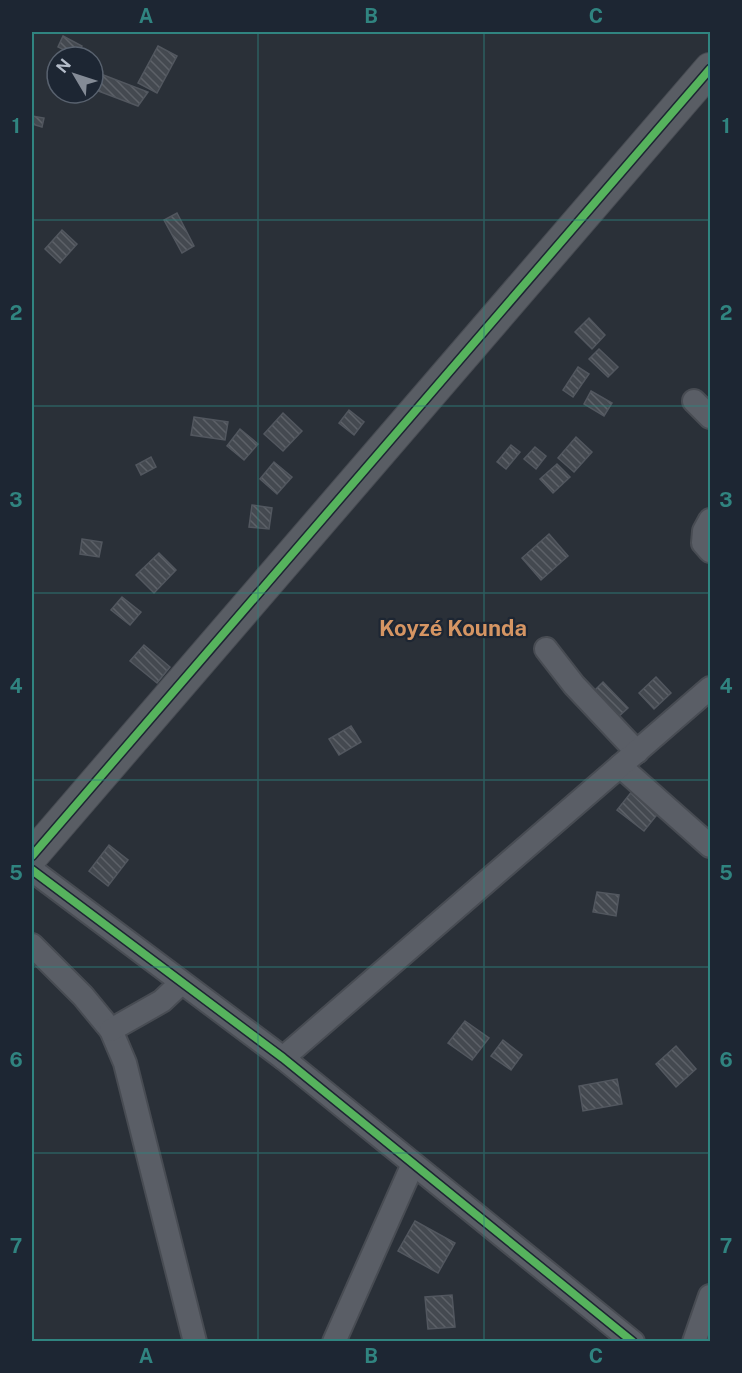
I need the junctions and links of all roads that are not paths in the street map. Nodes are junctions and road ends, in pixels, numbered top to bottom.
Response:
1 (711, 69) edge
2 (693, 401) dead end
3 (711, 417) edge
4 (711, 520) edge
5 (711, 551) edge
6 (546, 649) dead end
7 (711, 688) edge
8 (628, 759) junction
9 (711, 846) edge
10 (32, 856) edge
11 (32, 870) edge
12 (32, 945) edge
13 (181, 982) junction
14 (111, 1030) junction
15 (283, 1058) junction
16 (413, 1164) junction
17 (711, 1296) edge
18 (195, 1341) edge
19 (334, 1341) edge
20 (633, 1341) edge
21 (694, 1341) edge

1 - 10 street
2 - 3 street
4 - 5 street
6 - 8 street
7 - 8 street
8 - 9 street
8 - 15 street
11 - 13 street
12 - 14 street
13 - 14 street
13 - 15 street
14 - 18 street
15 - 16 street
16 - 19 street
16 - 20 street
17 - 21 street

